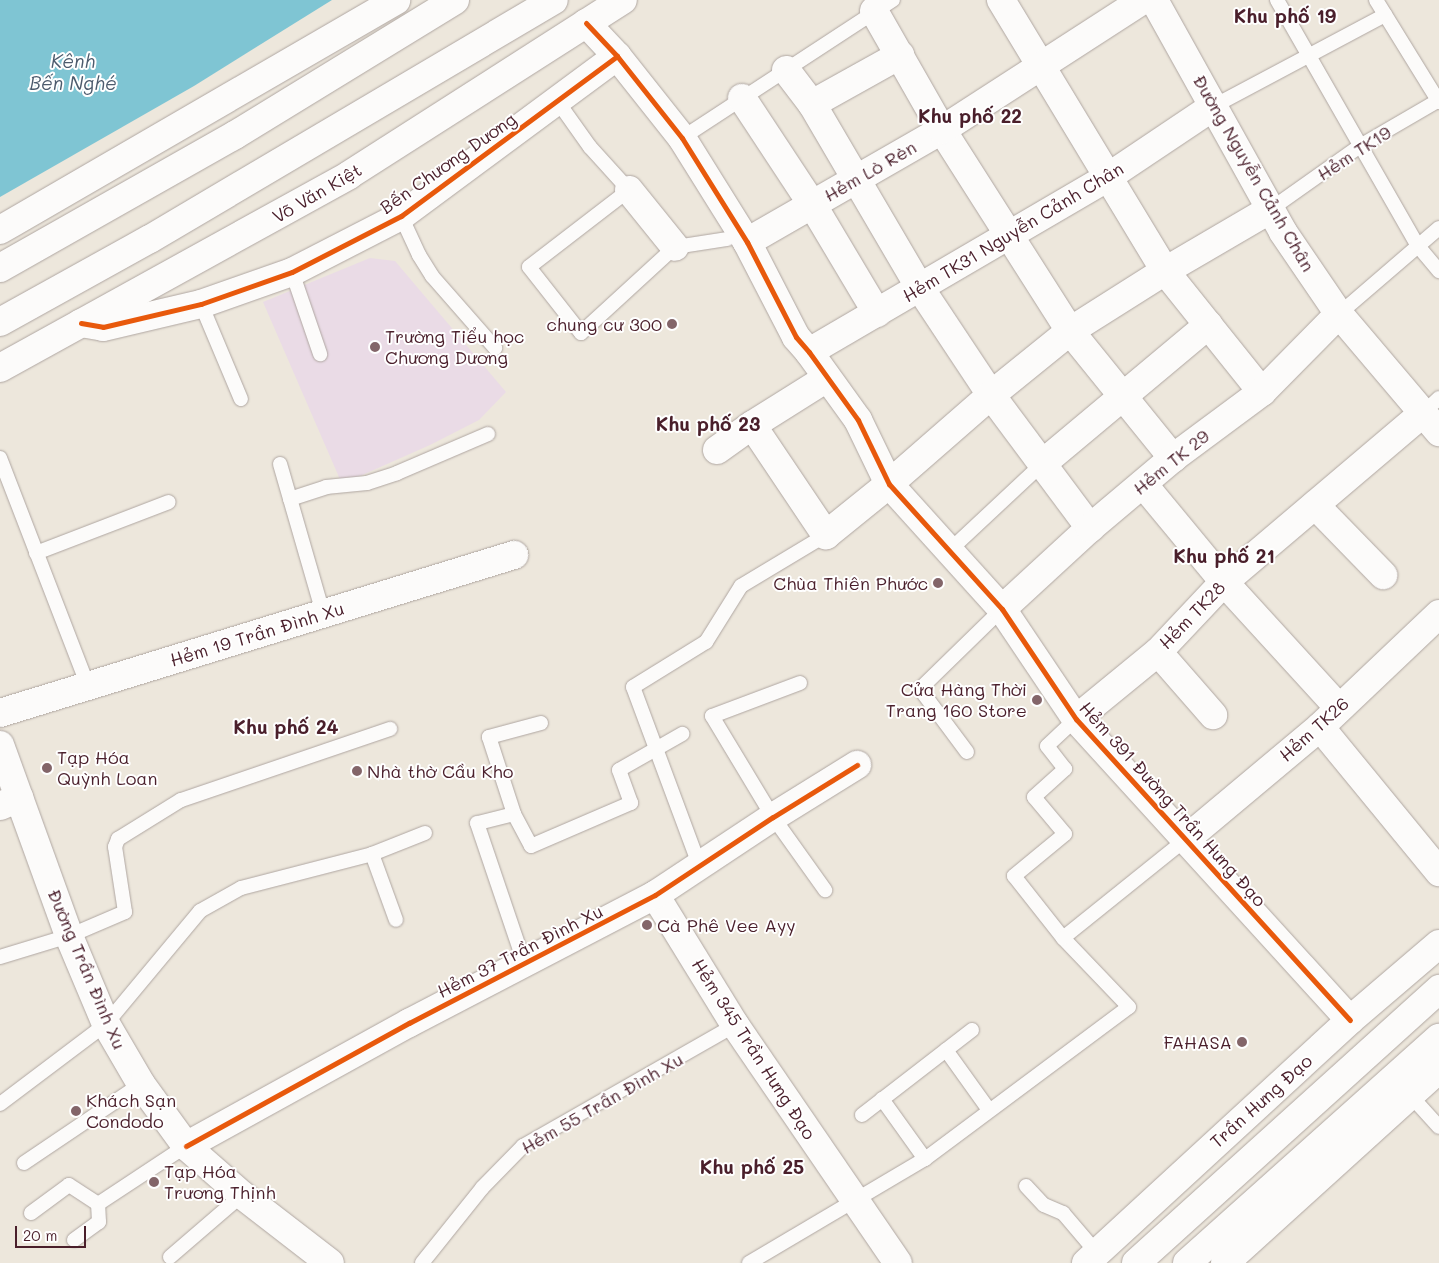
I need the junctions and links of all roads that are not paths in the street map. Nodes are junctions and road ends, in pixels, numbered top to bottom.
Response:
1 (396, 0) edge
2 (455, 0) edge
3 (554, 0) edge
4 (623, 0) edge
5 (1001, 0) edge
6 (1143, 0) edge
7 (1154, 0) edge
8 (1277, 0) edge
9 (1376, 0) edge
10 (884, 6) edge
11 (1385, 15) junction
12 (586, 23) junction
13 (900, 55) junction
14 (618, 56) junction
15 (1308, 56) junction
16 (1041, 65) junction
17 (786, 70) junction
18 (742, 98) junction
19 (1439, 101) edge
20 (558, 102) junction
21 (812, 104) junction
22 (1214, 106) junction
23 (942, 130) junction
24 (682, 138) junction
25 (1360, 146) junction
26 (1108, 177) junction
27 (856, 179) junction
28 (629, 190) junction
29 (812, 204) junction
30 (1271, 209) junction
31 (401, 216) junction
32 (1439, 228) edge
33 (0, 230) edge
34 (1009, 235) junction
35 (737, 240) junction
36 (1418, 246) junction
37 (675, 247) junction
38 (0, 268) edge
39 (1165, 271) junction
40 (1439, 271) edge
41 (292, 272) junction
42 (920, 288) junction
43 (200, 304) junction
44 (877, 313) junction
45 (1340, 314) junction
46 (0, 322) edge
47 (82, 323) junction
48 (1208, 326) junction
49 (1070, 331) junction
50 (495, 348) dead end
51 (809, 352) junction
52 (320, 354) dead end
53 (0, 368) edge
54 (827, 378) junction
55 (1262, 392) junction
56 (991, 395) junction
57 (1123, 396) junction
58 (241, 399) dead end
59 (1434, 414) edge
60 (752, 425) junction
61 (488, 434) dead end
62 (717, 450) dead end
63 (0, 458) edge
64 (1173, 458) junction
65 (280, 464) dead end
66 (1042, 464) junction
67 (889, 484) junction
68 (1144, 484) junction
69 (290, 499) junction
70 (169, 502) dead end
71 (1315, 505) junction
72 (1090, 528) junction
73 (826, 535) junction
74 (950, 550) junction
75 (36, 553) junction
76 (514, 555) dead end
77 (1383, 574) dead end
78 (1224, 582) junction
79 (1002, 609) junction
80 (323, 613) junction
81 (1439, 614) edge
82 (1158, 652) junction
83 (800, 683) dead end
84 (88, 686) junction
85 (1338, 707) junction
86 (0, 713) edge
87 (1213, 715) dead end
88 (1076, 720) junction
89 (541, 723) dead end
90 (1320, 727) junction
91 (390, 729) dead end
92 (682, 734) dead end
93 (0, 745) edge
94 (656, 749) junction
95 (967, 752) dead end
96 (857, 765) dead end
97 (10, 802) edge
98 (514, 814) junction
99 (773, 817) junction
100 (424, 833) dead end
101 (1185, 840) junction
102 (372, 854) junction
103 (700, 867) junction
104 (1439, 872) edge
105 (825, 890) dead end
106 (655, 896) junction
107 (396, 920) dead end
108 (69, 936) junction
109 (1063, 938) junction
110 (1439, 944) edge
111 (0, 957) edge
112 (525, 965) junction
113 (1389, 987) junction
114 (1439, 989) edge
115 (1413, 1013) junction
116 (1350, 1020) junction
117 (106, 1024) junction
118 (735, 1025) junction
119 (972, 1030) dead end
120 (1438, 1041) edge
121 (1375, 1048) junction
122 (946, 1050) junction
123 (1439, 1069) edge
124 (140, 1084) junction
125 (1402, 1087) junction
126 (882, 1099) junction
127 (0, 1104) edge
128 (989, 1110) junction
129 (862, 1115) dead end
130 (1439, 1127) edge
131 (1217, 1141) junction
132 (186, 1146) junction
133 (925, 1159) junction
134 (24, 1163) dead end
135 (1242, 1168) junction
136 (1026, 1186) dead end
137 (242, 1195) junction
138 (856, 1201) junction
139 (1274, 1201) junction
140 (98, 1204) junction
141 (1143, 1211) junction
142 (31, 1212) dead end
143 (1167, 1236) junction
144 (74, 1240) dead end
145 (170, 1257) dead end
146 (1092, 1258) edge
147 (328, 1262) edge
148 (1189, 1262) edge
149 (422, 1263) edge
150 (749, 1263) edge
151 (898, 1263) edge
152 (1136, 1263) edge
153 (1225, 1263) edge

1 - 33 main road
2 - 38 main road
3 - 46 main road
4 - 12 main road, Võ Văn Kiệt
5 - 16 main road
6 - 16 main road, Hẻm Lò Rèn
7 - 22 main road, Đường Nguyễn Cảnh Chân
8 - 15 lane
9 - 11 lane
10 - 13 main road
10 - 17 lane
11 - 15 lane
11 - 19 lane
12 - 14 main road, Hẻm 391 Đường Trần Hưng Ðạo
12 - 47 main road, Võ Văn Kiệt
13 - 21 main road
13 - 23 main road
14 - 20 main road, Bến Chương Dương
14 - 24 main road, Hẻm 391 Đường Trần Hưng Ðạo
15 - 22 lane
15 - 25 lane
16 - 23 main road, Hẻm Lò Rèn
16 - 26 main road
17 - 18 lane
17 - 21 main road
18 - 24 lane
18 - 29 main road
19 - 25 lane, Hẻm TK19
20 - 28 lane
20 - 31 main road, Bến Chương Dương
21 - 27 main road
22 - 26 main road, Hẻm TK31 Nguyễn Cảnh Chân
22 - 30 main road, Đường Nguyễn Cảnh Chân
23 - 27 main road, Hẻm Lò Rèn
23 - 34 main road
24 - 35 main road, Hẻm 391 Đường Trần Hưng Ðạo
25 - 30 lane, Hẻm TK19
25 - 36 lane
26 - 34 main road, Hẻm TK31 Nguyễn Cảnh Chân
26 - 39 main road
27 - 29 main road, Hẻm Lò Rèn
27 - 42 main road
28 - 37 main road
28 - 37 lane
29 - 35 main road, Hẻm Lò Rèn
29 - 44 main road
30 - 39 main road
30 - 45 main road, Đường Nguyễn Cảnh Chân
31 - 41 main road, Bến Chương Dương
31 - 50 lane
32 - 36 lane
34 - 42 main road, Hẻm TK31 Nguyễn Cảnh Chân
34 - 49 main road
35 - 37 lane
35 - 51 main road, Hẻm 391 Đường Trần Hưng Ðạo
36 - 40 lane
36 - 45 lane
39 - 48 main road
39 - 49 main road
41 - 43 main road, Bến Chương Dương
41 - 52 lane
42 - 44 main road, Hẻm TK31 Nguyễn Cảnh Chân
42 - 56 main road
43 - 47 main road, Bến Chương Dương
43 - 58 lane
44 - 51 main road, Hẻm TK31 Nguyễn Cảnh Chân
45 - 55 main road, Hẻm TK 29
45 - 59 main road, Đường Nguyễn Cảnh Chân
47 - 53 main road, Võ Văn Kiệt
48 - 55 main road
48 - 57 main road
49 - 56 main road
49 - 57 main road
51 - 54 main road, Hẻm 391 Đường Trần Hưng Ðạo
54 - 60 main road
54 - 67 main road, Hẻm 391 Đường Trần Hưng Ðạo
55 - 64 main road, Hẻm TK 29
56 - 66 main road
56 - 67 main road
57 - 64 main road
57 - 66 main road
59 - 71 main road, Hẻm TK28
60 - 62 main road
60 - 73 main road
61 - 69 lane
63 - 75 lane
64 - 68 main road, Hẻm TK 29
65 - 69 lane
66 - 72 main road
66 - 74 lane
67 - 73 main road
67 - 74 main road, Hẻm 391 Đường Trần Hưng Ðạo
68 - 72 main road, Hẻm TK 29
68 - 78 main road
69 - 80 lane
70 - 75 lane
71 - 77 main road
71 - 78 main road, Hẻm TK28
72 - 79 main road, Hẻm TK 29
73 - 94 lane
74 - 79 main road, Hẻm 391 Đường Trần Hưng Ðạo
75 - 84 lane
76 - 80 main road, Hẻm 19 Trần Ðình Xu
78 - 82 main road, Hẻm TK28
78 - 85 main road
79 - 88 main road, Hẻm 391 Đường Trần Hưng Ðạo
79 - 95 lane
80 - 84 main road, Hẻm 19 Trần Ðình Xu
81 - 85 main road, Hẻm TK26
82 - 87 main road
82 - 88 main road, Hẻm TK28
83 - 99 lane
84 - 86 main road, Hẻm 19 Trần Ðình Xu
85 - 90 main road, Hẻm TK26
88 - 101 main road, Hẻm 391 Đường Trần Hưng Ðạo
88 - 109 lane
89 - 98 lane
90 - 101 main road, Hẻm TK26
90 - 104 main road
91 - 108 lane
92 - 94 lane
93 - 97 main road, Đường Trần Ðình Xu
94 - 98 lane
94 - 103 lane
96 - 99 main road, Hẻm 37 Trần Ðình Xu
97 - 108 main road, Đường Trần Ðình Xu
98 - 112 lane
99 - 103 main road, Hẻm 37 Trần Ðình Xu
99 - 105 lane
100 - 102 lane
101 - 109 lane
101 - 116 main road, Hẻm 391 Đường Trần Hưng Ðạo
102 - 107 lane
102 - 117 lane
103 - 106 main road, Hẻm 37 Trần Ðình Xu
106 - 112 main road, Hẻm 37 Trần Ðình Xu
106 - 118 main road, Hẻm 345 Trần Hưng Ðạo
108 - 111 lane
108 - 117 main road, Đường Trần Ðình Xu
109 - 128 lane
110 - 113 main road, Trần Hưng Đạo
112 - 132 main road, Hẻm 37 Trần Ðình Xu
113 - 115 main road
113 - 116 main road, Trần Hưng Đạo
114 - 115 main road, Trần Hưng Đạo
115 - 121 main road, Trần Hưng Đạo
116 - 121 main road, Hẻm 391 Đường Trần Hưng Ðạo
116 - 131 main road, Trần Hưng Đạo
117 - 124 main road, Đường Trần Ðình Xu
117 - 127 lane
118 - 138 main road, Hẻm 345 Trần Hưng Ðạo
118 - 149 lane, Hẻm 55 Trần Ðình Xu
119 - 122 lane
120 - 125 main road
121 - 135 main road, Trần Hưng Đạo
122 - 126 lane
122 - 128 lane
123 - 125 main road
124 - 132 main road, Đường Trần Ðình Xu
124 - 134 lane
125 - 130 lane
125 - 139 main road
126 - 129 lane
126 - 133 lane
128 - 133 lane
131 - 135 main road
131 - 141 main road, Trần Hưng Đạo
132 - 137 main road, Đường Trần Ðình Xu
132 - 140 lane
133 - 138 lane
135 - 139 main road
135 - 143 main road, Trần Hưng Đạo
136 - 146 lane
137 - 145 lane
137 - 147 main road, Đường Trần Ðình Xu
138 - 150 lane
138 - 151 main road, Hẻm 345 Trần Hưng Ðạo
139 - 148 main road
139 - 153 main road
140 - 142 lane
140 - 144 lane
141 - 143 main road
141 - 146 main road, Trần Hưng Đạo
143 - 152 main road, Trần Hưng Đạo

